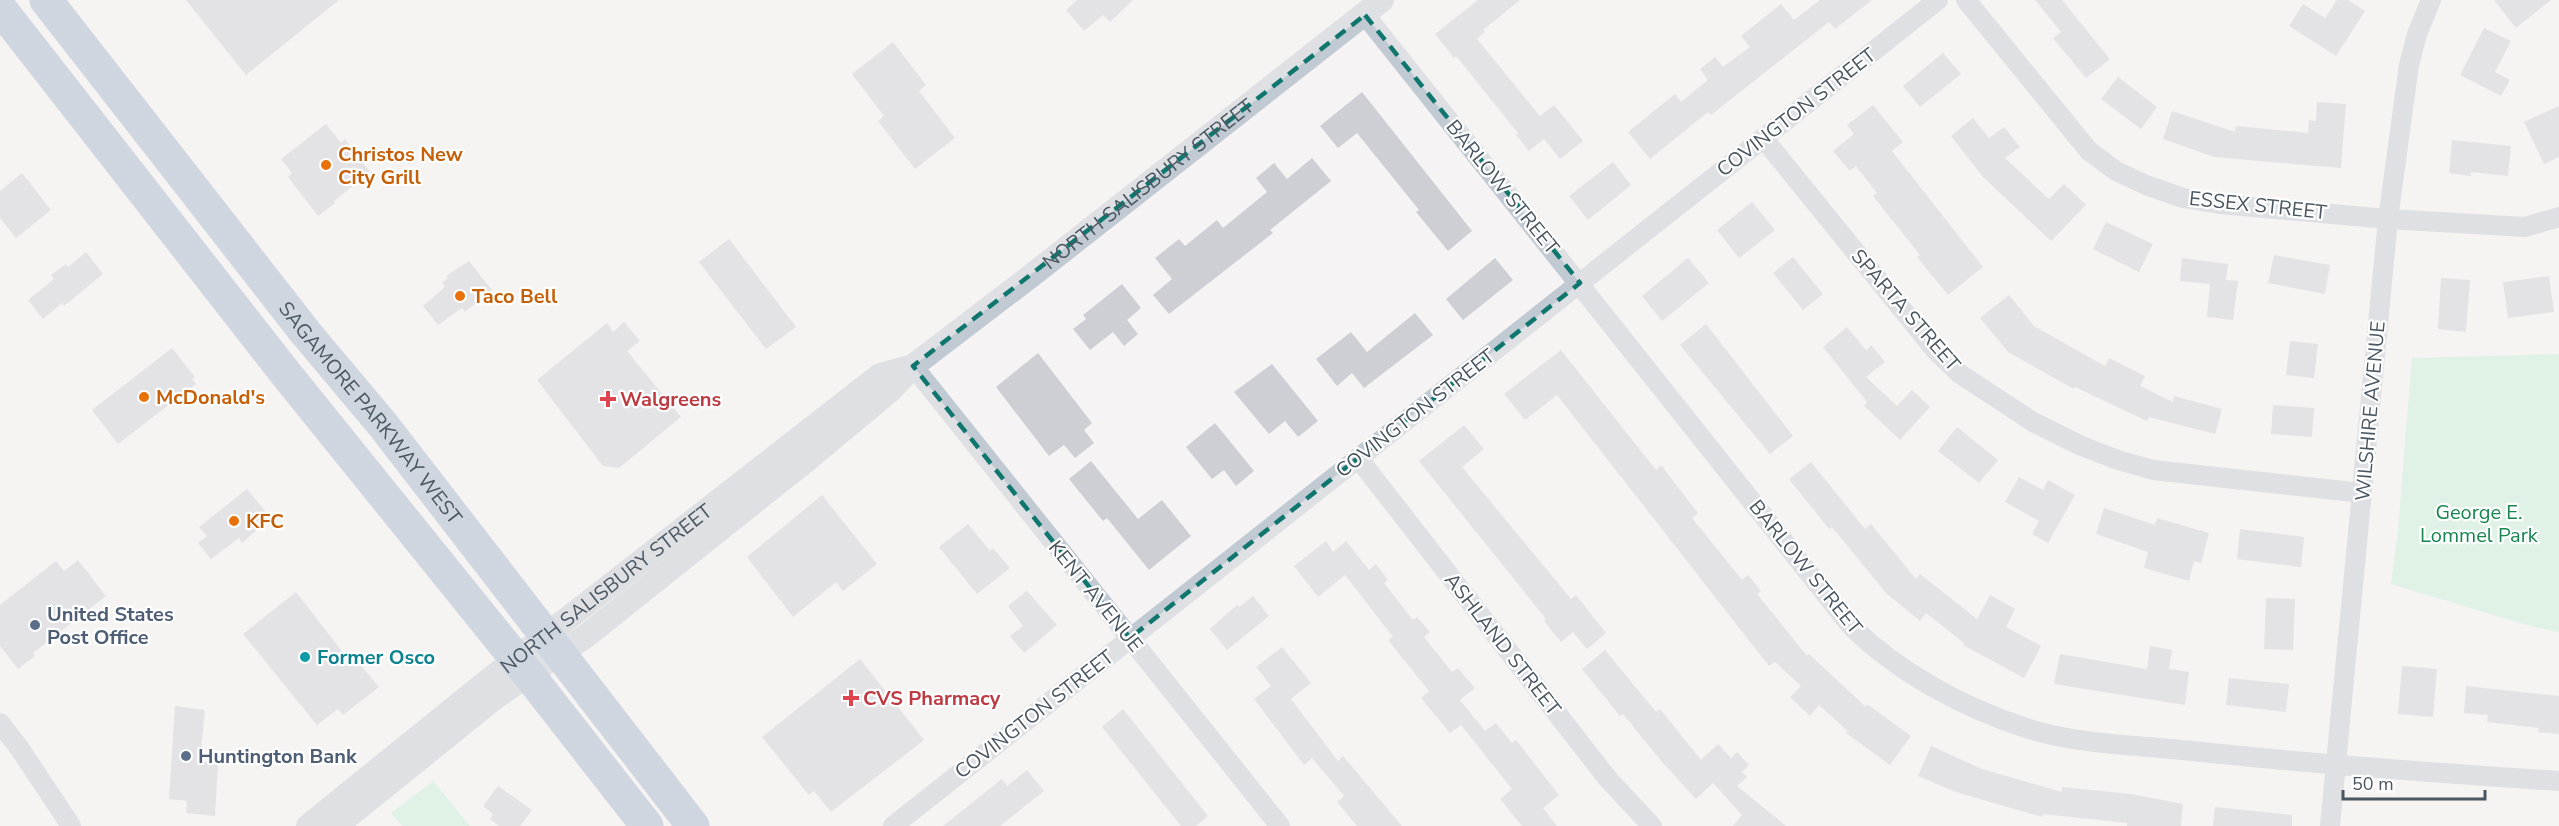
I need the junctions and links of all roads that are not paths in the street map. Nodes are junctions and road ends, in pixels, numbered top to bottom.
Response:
1 (46, 0) edge
2 (1938, 0) edge
3 (1966, 0) edge
4 (2431, 0) edge
5 (1373, 7) edge
6 (0, 8) edge
7 (1763, 138) junction
8 (2559, 217) edge
9 (2388, 219) junction
10 (1580, 283) junction
11 (913, 366) junction
12 (1358, 458) junction
13 (2362, 493) junction
14 (1130, 638) junction
15 (552, 645) junction
16 (522, 667) junction
17 (0, 723) edge
18 (2336, 766) junction
19 (2559, 781) edge
20 (71, 826) edge
21 (308, 826) edge
22 (336, 826) edge
23 (647, 826) edge
24 (693, 826) edge
25 (892, 826) edge
26 (1280, 826) edge
27 (1652, 826) edge
28 (2330, 826) edge

1 - 15 highway, SAGAMORE PARKWAY WEST
2 - 7 street, COVINGTON STREET
3 - 9 street, ESSEX STREET
4 - 9 street, WILSHIRE AVENUE
5 - 10 street, BARLOW STREET
5 - 11 street, NORTH SALISBURY STREET
6 - 16 highway, SAGAMORE PARKWAY WEST
7 - 10 street, COVINGTON STREET
7 - 13 street, SPARTA STREET
8 - 9 street, ESSEX STREET
9 - 13 street, WILSHIRE AVENUE
10 - 12 street, COVINGTON STREET
10 - 18 street, BARLOW STREET
11 - 14 street, KENT AVENUE
11 - 15 street, NORTH SALISBURY STREET
12 - 14 street, COVINGTON STREET
12 - 27 street, ASHLAND STREET
13 - 18 street, WILSHIRE AVENUE
14 - 25 street, COVINGTON STREET
14 - 26 street, KENT AVENUE
15 - 16 street, NORTH SALISBURY STREET
15 - 24 highway, SAGAMORE PARKWAY WEST
16 - 21 street, NORTH SALISBURY STREET
16 - 22 street, NORTH SALISBURY STREET
16 - 23 highway, SAGAMORE PARKWAY WEST
17 - 20 street
18 - 19 street, BARLOW STREET
18 - 28 street, WILSHIRE AVENUE

